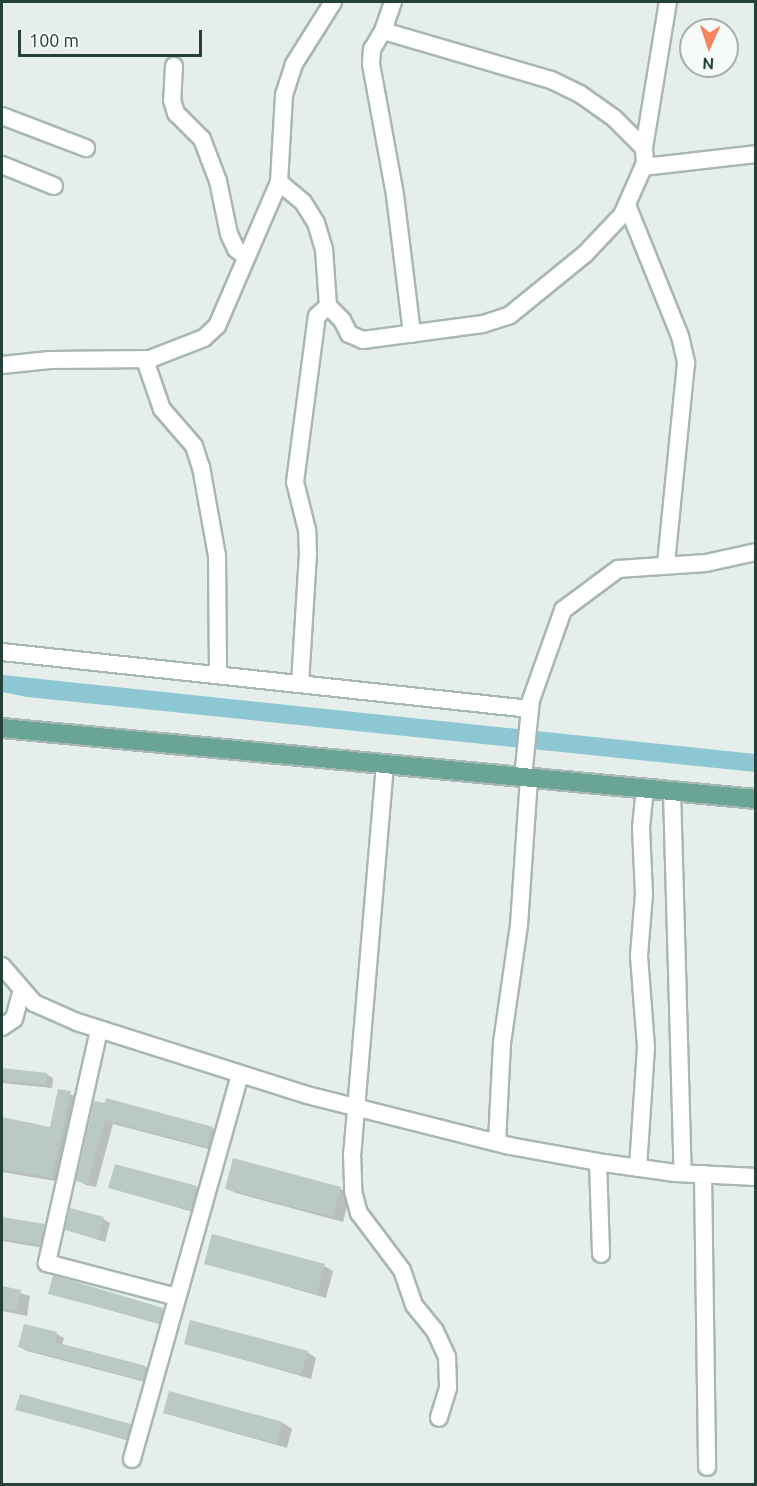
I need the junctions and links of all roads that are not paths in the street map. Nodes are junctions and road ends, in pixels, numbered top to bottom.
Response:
1 (333, 2) edge
2 (393, 2) edge
3 (668, 2) edge
4 (383, 31) junction
5 (174, 66) dead end
6 (2, 116) edge
7 (86, 148) dead end
8 (644, 148) junction
9 (756, 154) edge
10 (2, 165) edge
11 (644, 166) junction
12 (279, 182) junction
13 (54, 186) dead end
14 (627, 205) junction
15 (245, 256) junction
16 (328, 306) junction
17 (412, 334) junction
18 (145, 360) junction
19 (2, 365) edge
20 (756, 552) edge
21 (666, 564) junction
22 (2, 652) edge
23 (218, 675) junction
24 (300, 684) junction
25 (530, 710) junction
26 (2, 728) edge
27 (386, 764) junction
28 (526, 777) junction
29 (645, 788) junction
30 (672, 791) junction
31 (756, 799) edge
32 (2, 966) edge
33 (22, 990) junction
34 (2, 1027) edge
35 (99, 1030) junction
36 (240, 1075) junction
37 (357, 1107) junction
38 (497, 1143) junction
39 (598, 1162) junction
40 (638, 1168) junction
41 (683, 1173) junction
42 (703, 1174) junction
43 (756, 1176) edge
44 (601, 1254) dead end
45 (177, 1297) junction
46 (438, 1418) dead end
47 (132, 1460) dead end
48 (707, 1467) dead end

1 - 12 street
2 - 4 street
3 - 8 street
4 - 8 street
4 - 17 street
5 - 15 street
6 - 7 street
8 - 11 street
9 - 11 street
10 - 13 street
11 - 14 street
12 - 15 street
12 - 16 street
14 - 17 street
14 - 21 street
15 - 18 street
16 - 17 street
16 - 24 street
18 - 19 street
18 - 23 street
20 - 21 street
21 - 25 street
22 - 23 street
23 - 24 street
24 - 25 street
25 - 28 street
26 - 27 main road
27 - 28 main road
27 - 37 street
28 - 29 main road
28 - 38 street
29 - 30 main road
29 - 40 street
30 - 31 main road
30 - 41 street
32 - 33 street
33 - 34 street
33 - 35 street
35 - 36 street
35 - 45 street
36 - 37 street
36 - 45 street
37 - 38 street
37 - 46 street
38 - 39 street
39 - 40 street
39 - 44 street
40 - 41 street
41 - 42 street
42 - 43 street
42 - 48 street
45 - 47 street

